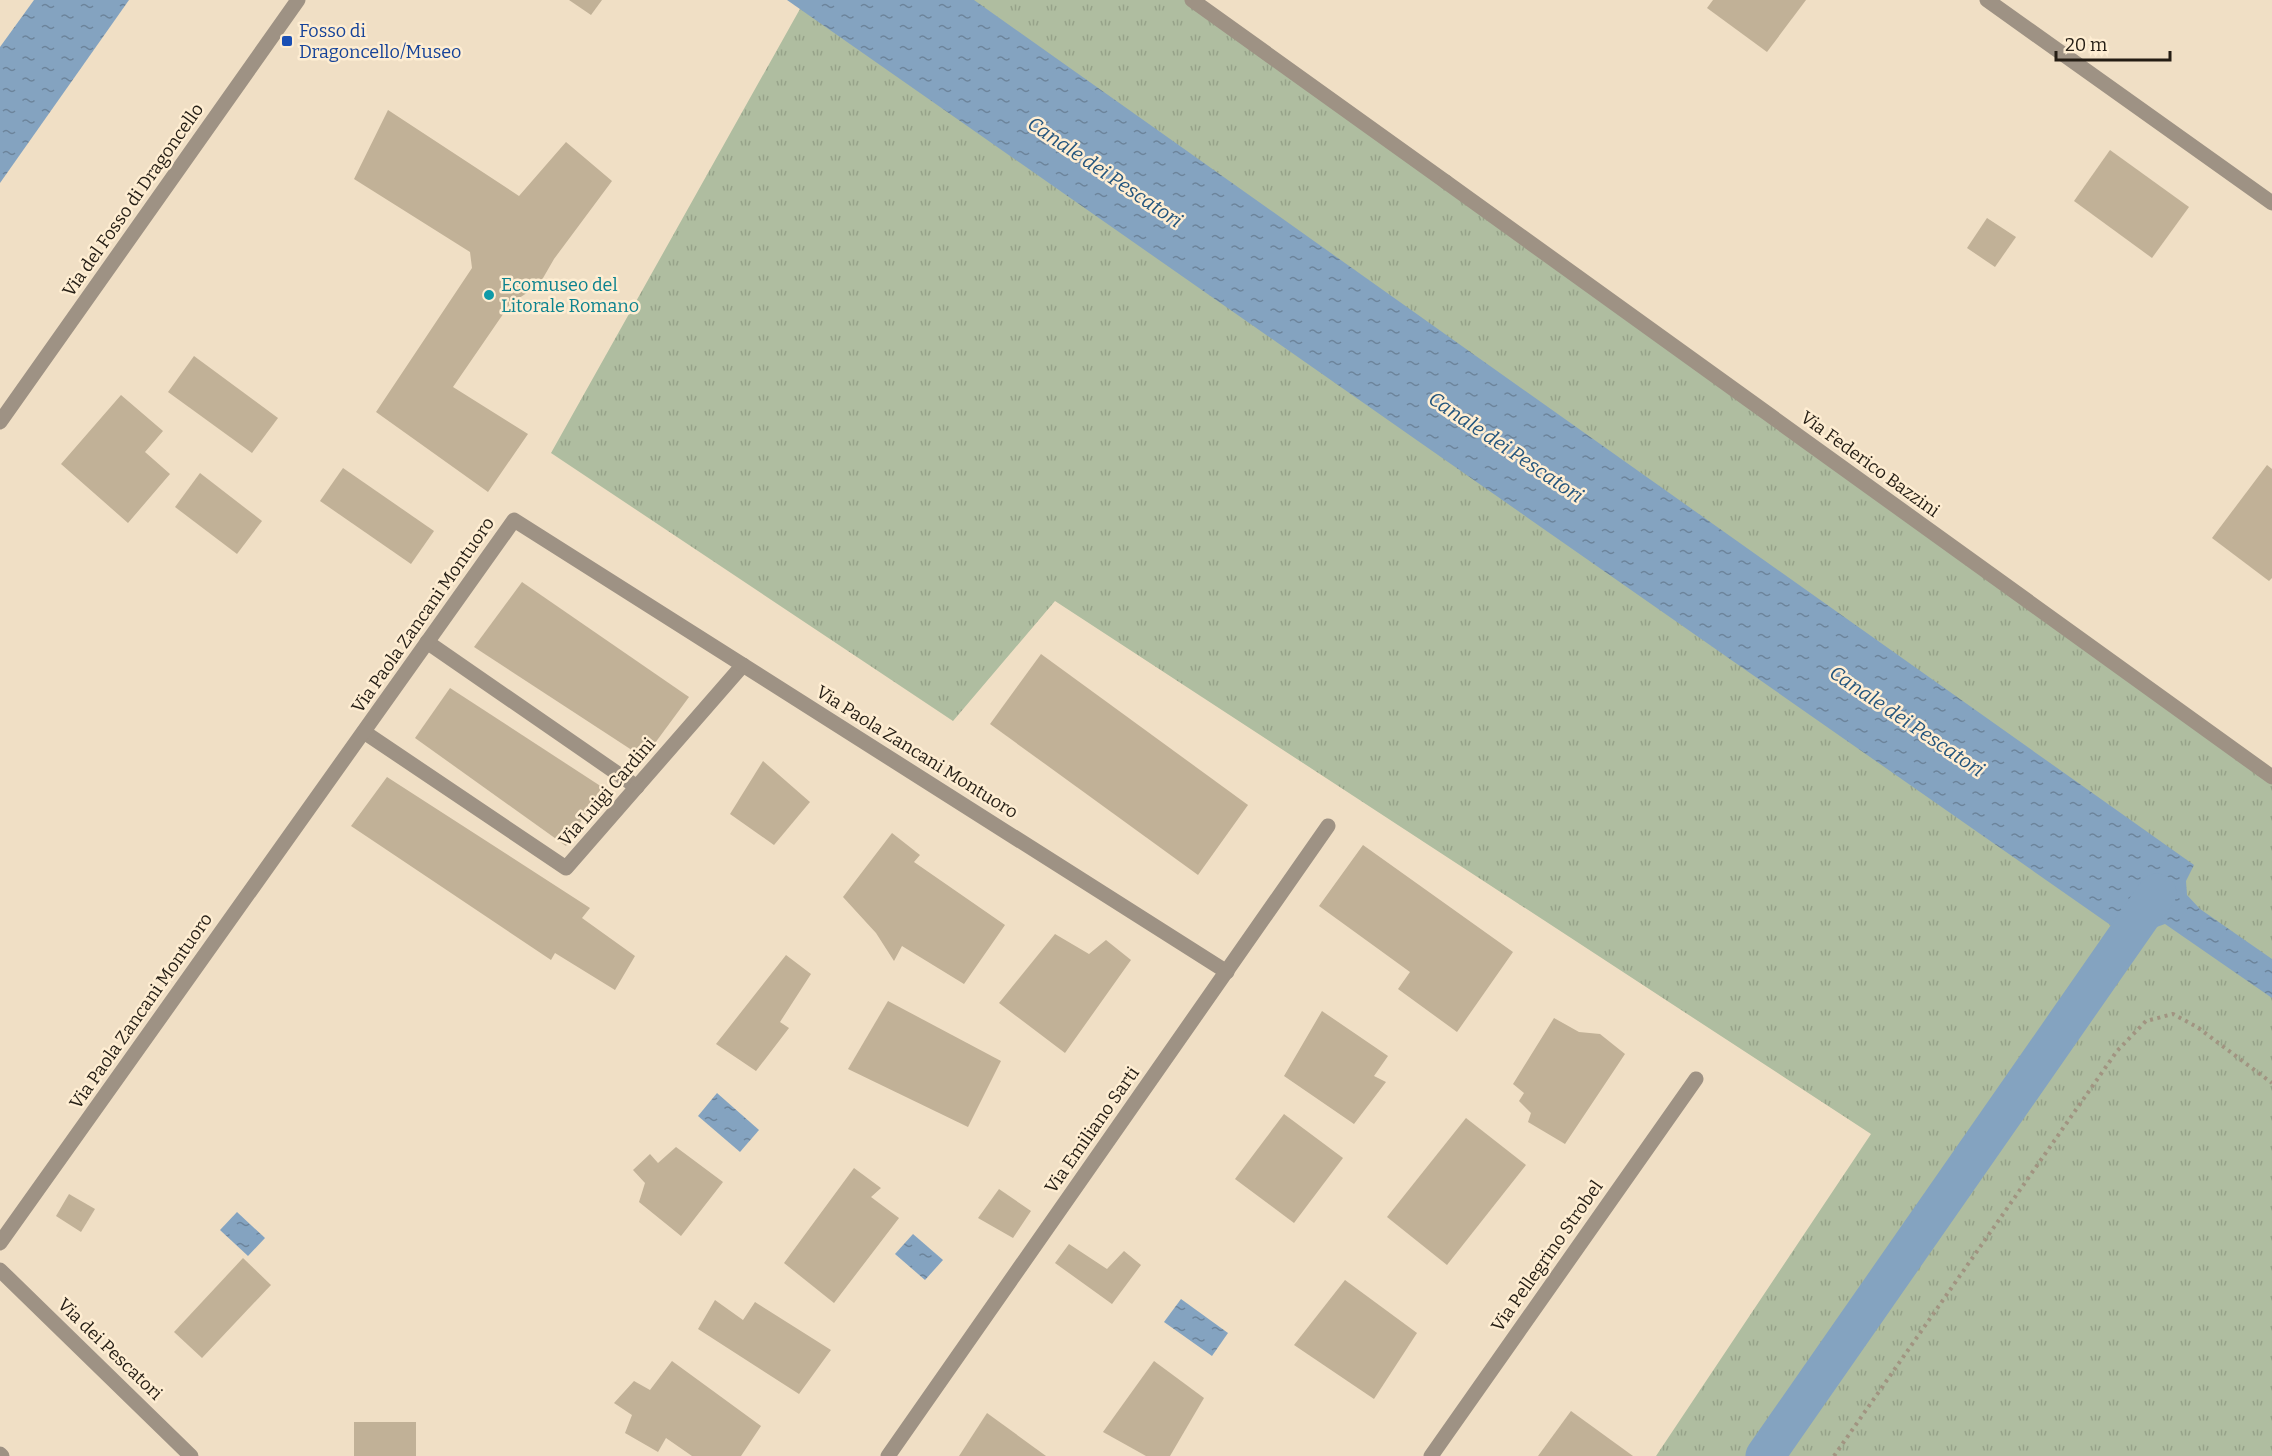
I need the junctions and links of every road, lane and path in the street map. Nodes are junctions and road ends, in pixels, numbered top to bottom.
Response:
1 (298, 0) edge
2 (1192, 0) edge
3 (1987, 0) edge
4 (2272, 203) edge
5 (0, 423) edge
6 (427, 642) junction
7 (743, 665) junction
8 (364, 732) junction
9 (2272, 777) edge
10 (637, 787) junction
11 (1328, 826) dead end
12 (1227, 972) junction
13 (1696, 1079) dead end
14 (2272, 1083) edge
15 (0, 1243) edge
16 (0, 1270) edge
17 (191, 1456) edge
18 (888, 1456) edge
19 (1431, 1456) edge
20 (1834, 1456) edge

1 - 5 street, Via del Fosso di Dragoncello
2 - 9 street, Via Federico Bazzini
3 - 4 street
6 - 7 street, Via Paola Zancani Montuoro
6 - 8 street, Via Paola Zancani Montuoro
6 - 10 street
7 - 10 street, Via Luigi Cardini
7 - 12 street, Via Paola Zancani Montuoro
8 - 10 street, Via Luigi Cardini
8 - 15 street, Via Paola Zancani Montuoro
11 - 12 street, Via Emiliano Sarti
12 - 18 street, Via Emiliano Sarti
13 - 19 street, Via Pellegrino Strobel
14 - 20 path
16 - 17 street, Via dei Pescatori

